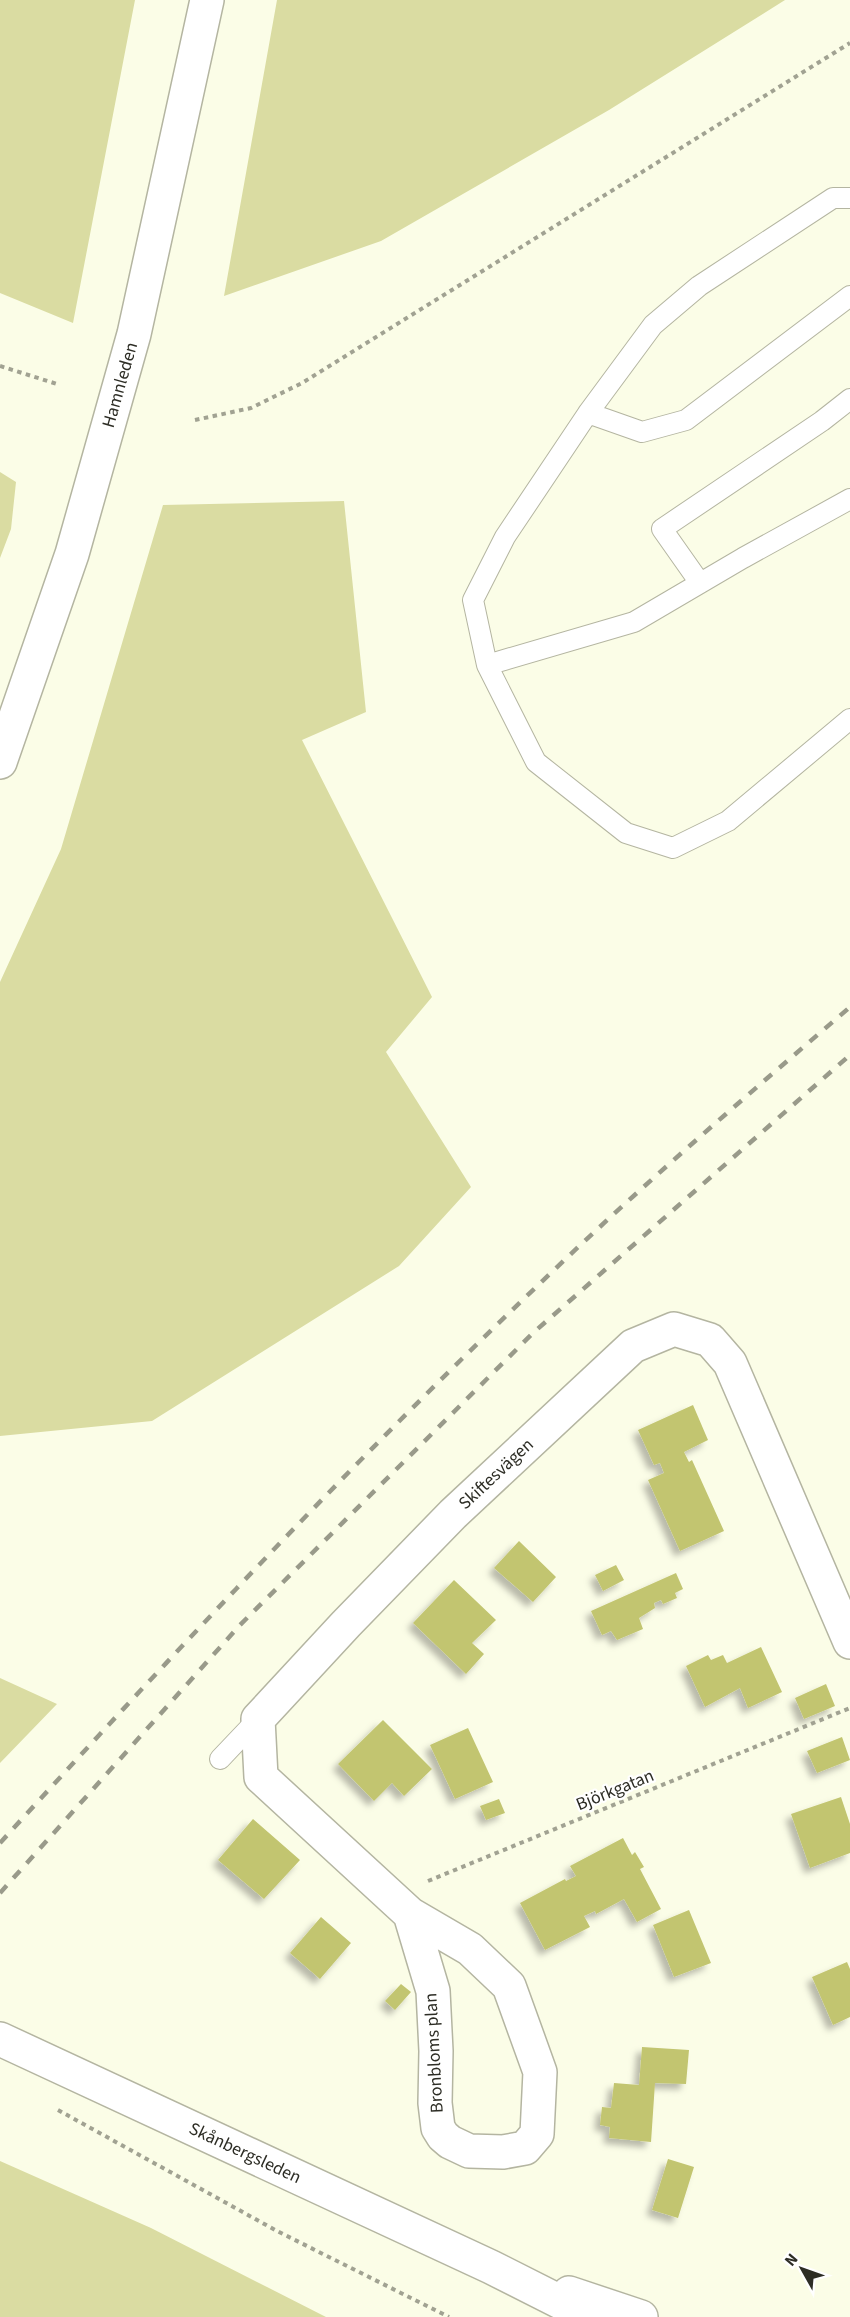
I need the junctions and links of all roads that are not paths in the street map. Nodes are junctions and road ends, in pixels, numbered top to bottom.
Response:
1 (207, 0) edge
2 (850, 198) edge
3 (850, 296) edge
4 (850, 399) edge
5 (588, 413) junction
6 (850, 499) edge
7 (700, 583) junction
8 (487, 665) junction
9 (850, 719) edge
10 (0, 762) edge
11 (850, 1642) edge
12 (258, 1719) junction
13 (220, 1759) dead end
14 (400, 1905) junction
15 (0, 2039) edge
16 (491, 2267) junction
17 (590, 2317) edge
18 (641, 2317) edge

1 - 10 street, Hamnleden
2 - 5 lane
3 - 5 lane
4 - 7 lane
5 - 8 lane
6 - 7 lane
7 - 8 lane
8 - 9 lane
11 - 12 street, Skiftesvägen
12 - 13 lane
12 - 14 street
14 - 14 street, Bronbloms plan
15 - 16 street, Skånbergsleden
16 - 17 street, Skånbergsleden
16 - 18 street, Skånbergsleden

